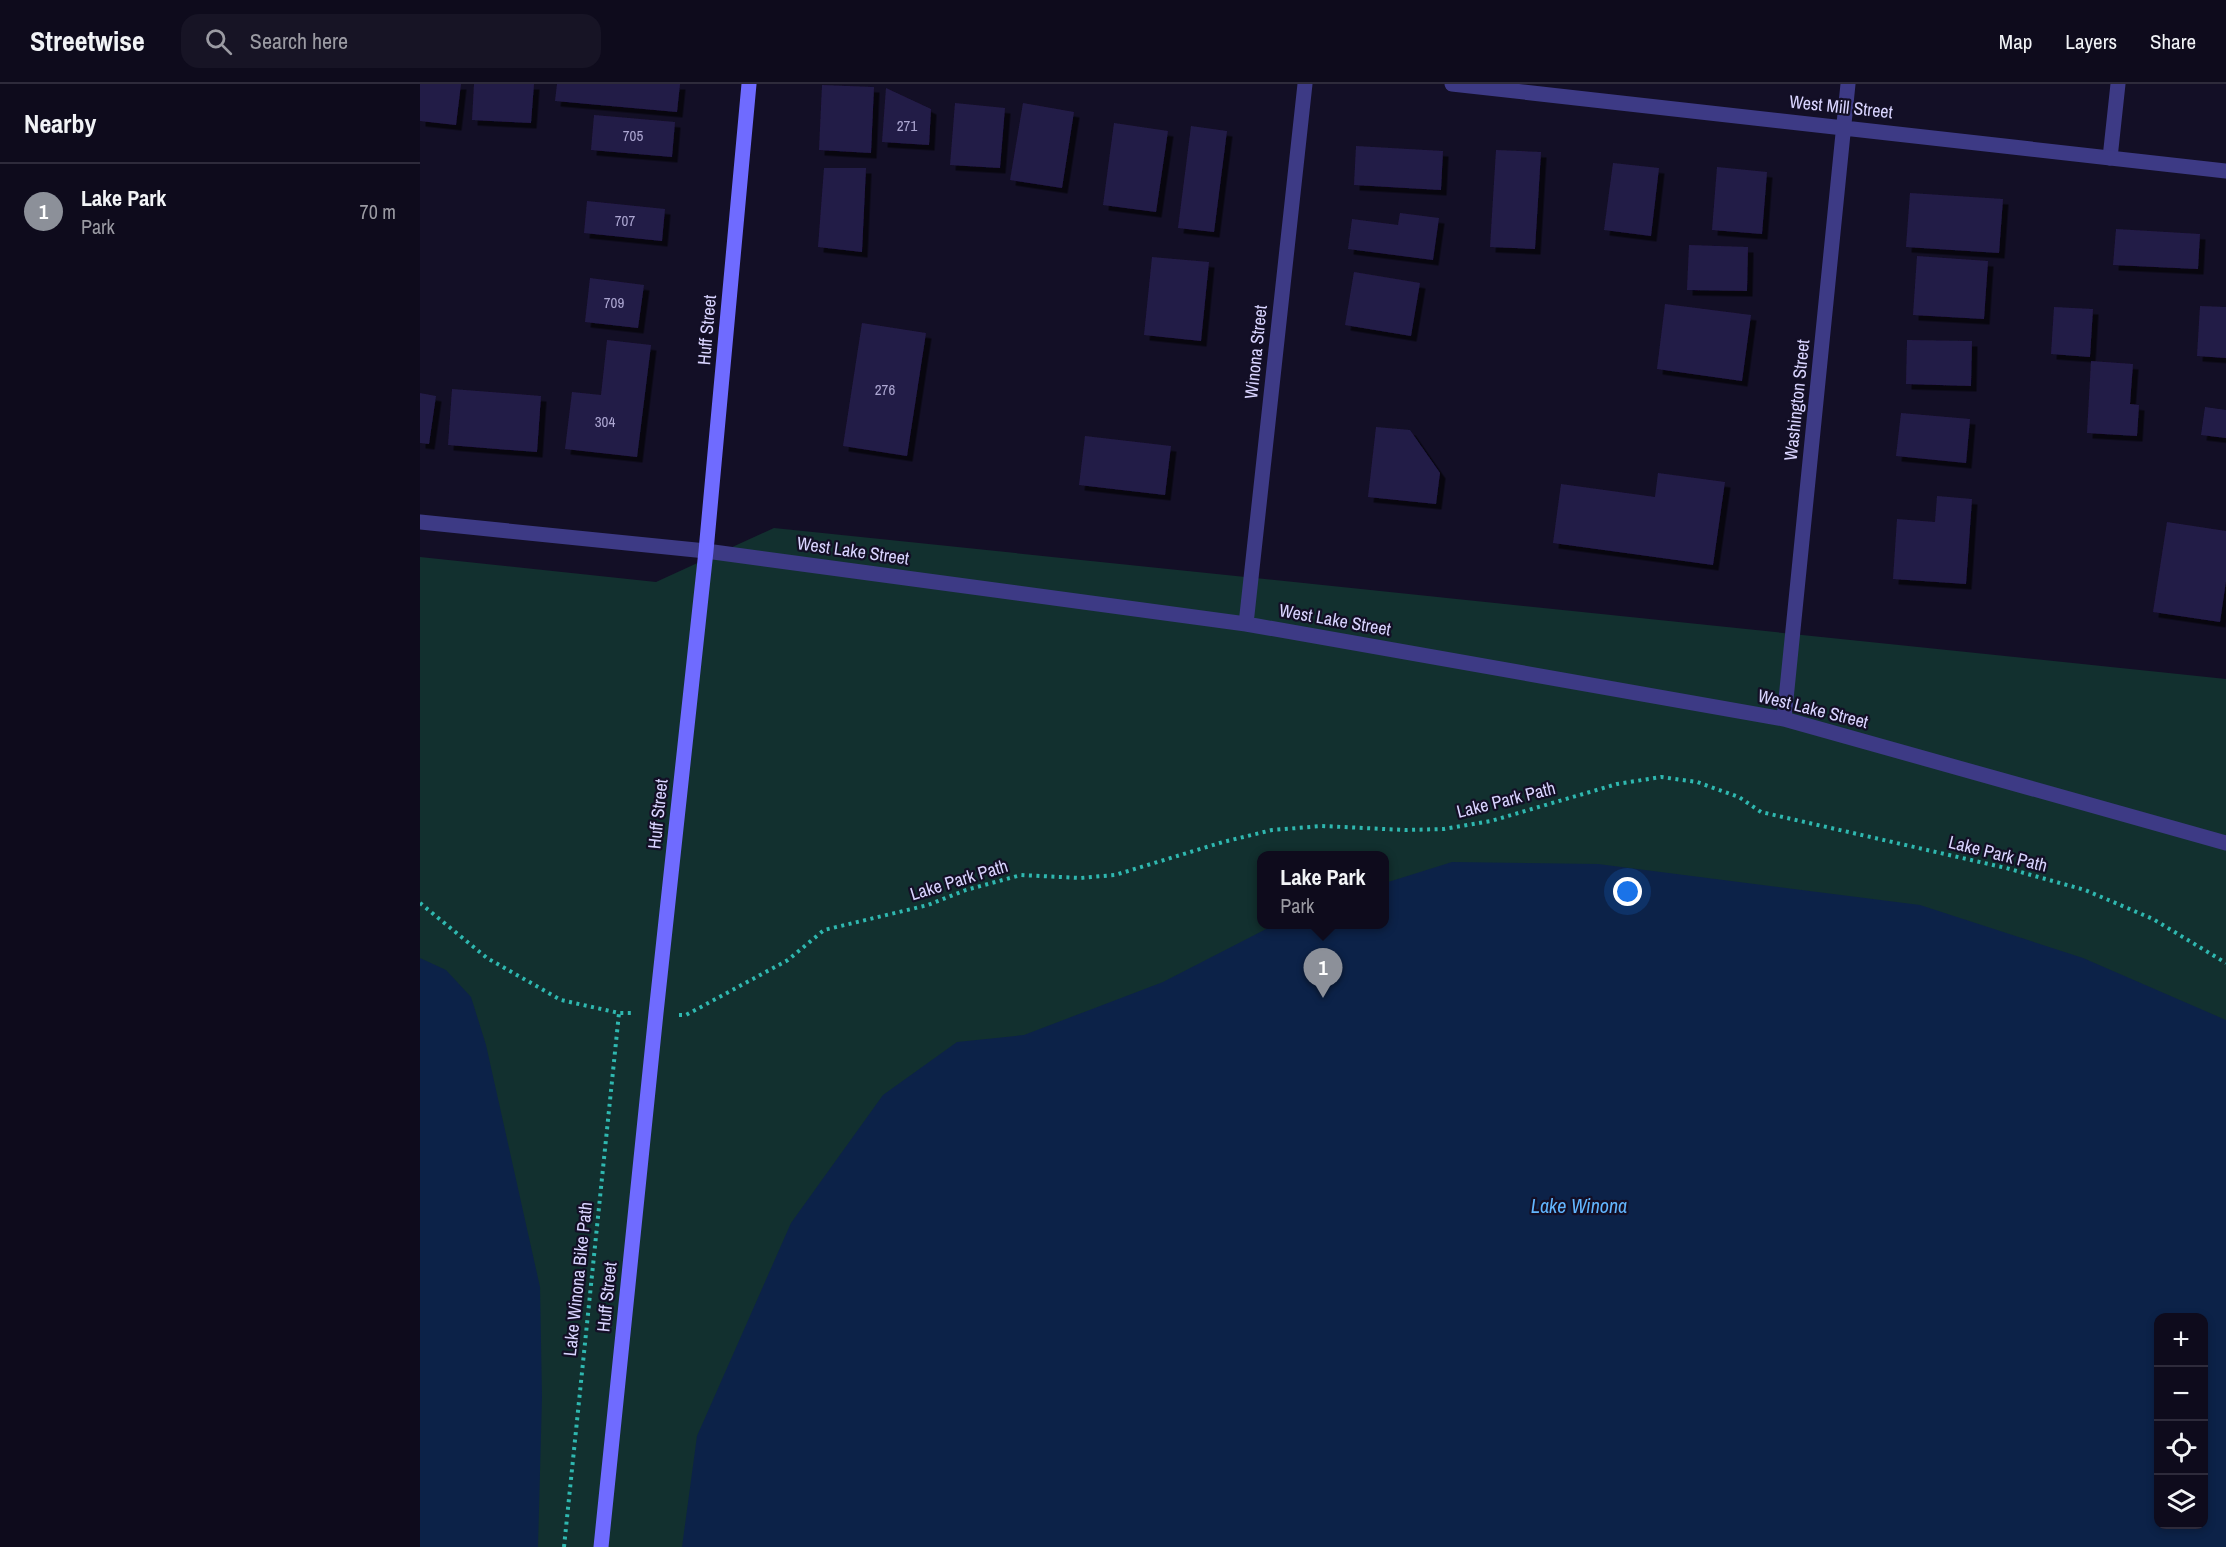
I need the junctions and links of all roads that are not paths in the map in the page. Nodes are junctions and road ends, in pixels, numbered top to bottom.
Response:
1 (749, 84) edge
2 (1305, 84) edge
3 (1452, 84) edge
4 (1848, 84) edge
5 (2118, 84) edge
6 (1569, 91) edge
7 (1844, 127) junction
8 (2110, 158) junction
9 (2226, 171) edge
10 (420, 522) edge
11 (706, 551) junction
12 (1246, 624) junction
13 (1784, 719) junction
14 (2226, 843) edge
15 (601, 1547) edge

1 - 11 main road, Huff Street
2 - 12 street, Winona Street
3 - 6 street, West Mill Street
4 - 7 street, Washington Street
5 - 8 street
6 - 7 street, West Mill Street
7 - 8 street, West Mill Street
7 - 13 street, Washington Street
8 - 9 street, West Mill Street
10 - 11 street, West Lake Street
11 - 12 street, West Lake Street
11 - 15 main road, Huff Street
12 - 13 street, West Lake Street
13 - 14 street, West Lake Street

